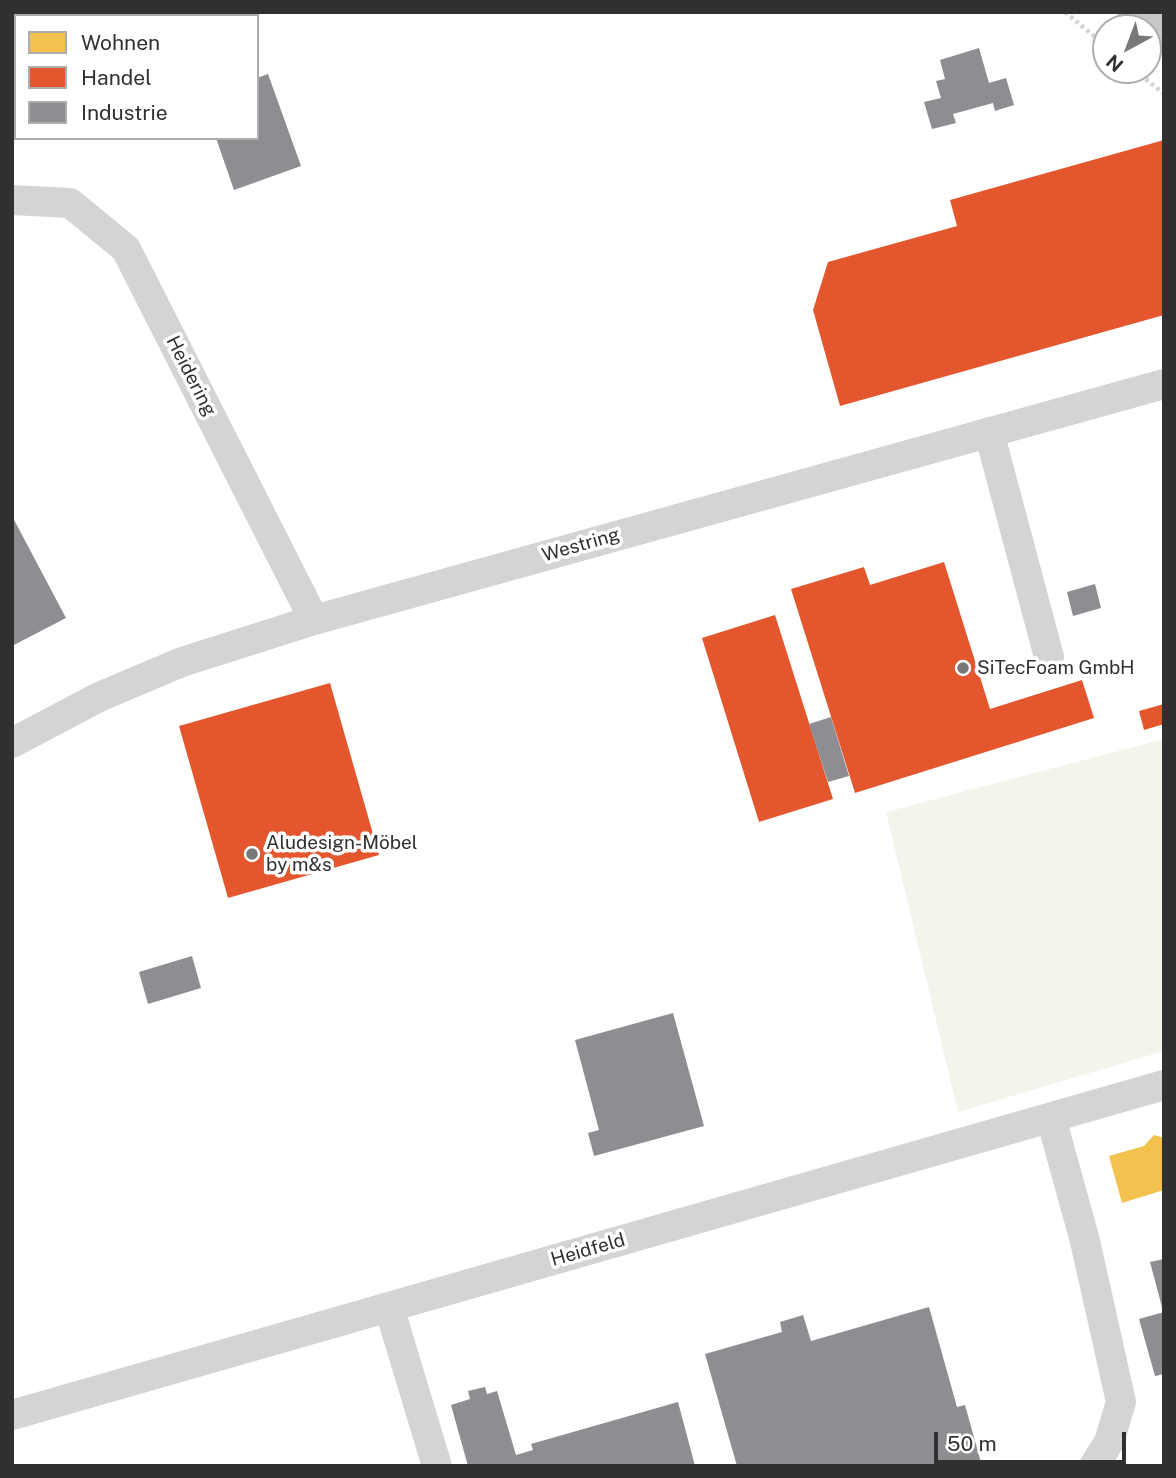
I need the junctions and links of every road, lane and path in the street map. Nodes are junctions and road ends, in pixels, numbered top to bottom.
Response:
1 (1065, 12) edge
2 (1136, 12) edge
3 (1092, 34) edge
4 (1164, 34) edge
5 (12, 200) edge
6 (1164, 384) edge
7 (989, 432) junction
8 (314, 620) junction
9 (1049, 657) dead end
10 (12, 743) edge
11 (1164, 1086) edge
12 (1051, 1118) junction
13 (389, 1307) junction
14 (12, 1415) edge
15 (437, 1466) edge
16 (1094, 1466) edge

1 - 3 path
2 - 4 main road
5 - 8 street, Heidering
6 - 7 street, Westring
7 - 8 street, Westring
7 - 9 street
8 - 10 street, Westring
11 - 12 street, Heidfeld
12 - 13 street, Heidfeld
12 - 16 street
13 - 14 street, Heidfeld
13 - 15 street

